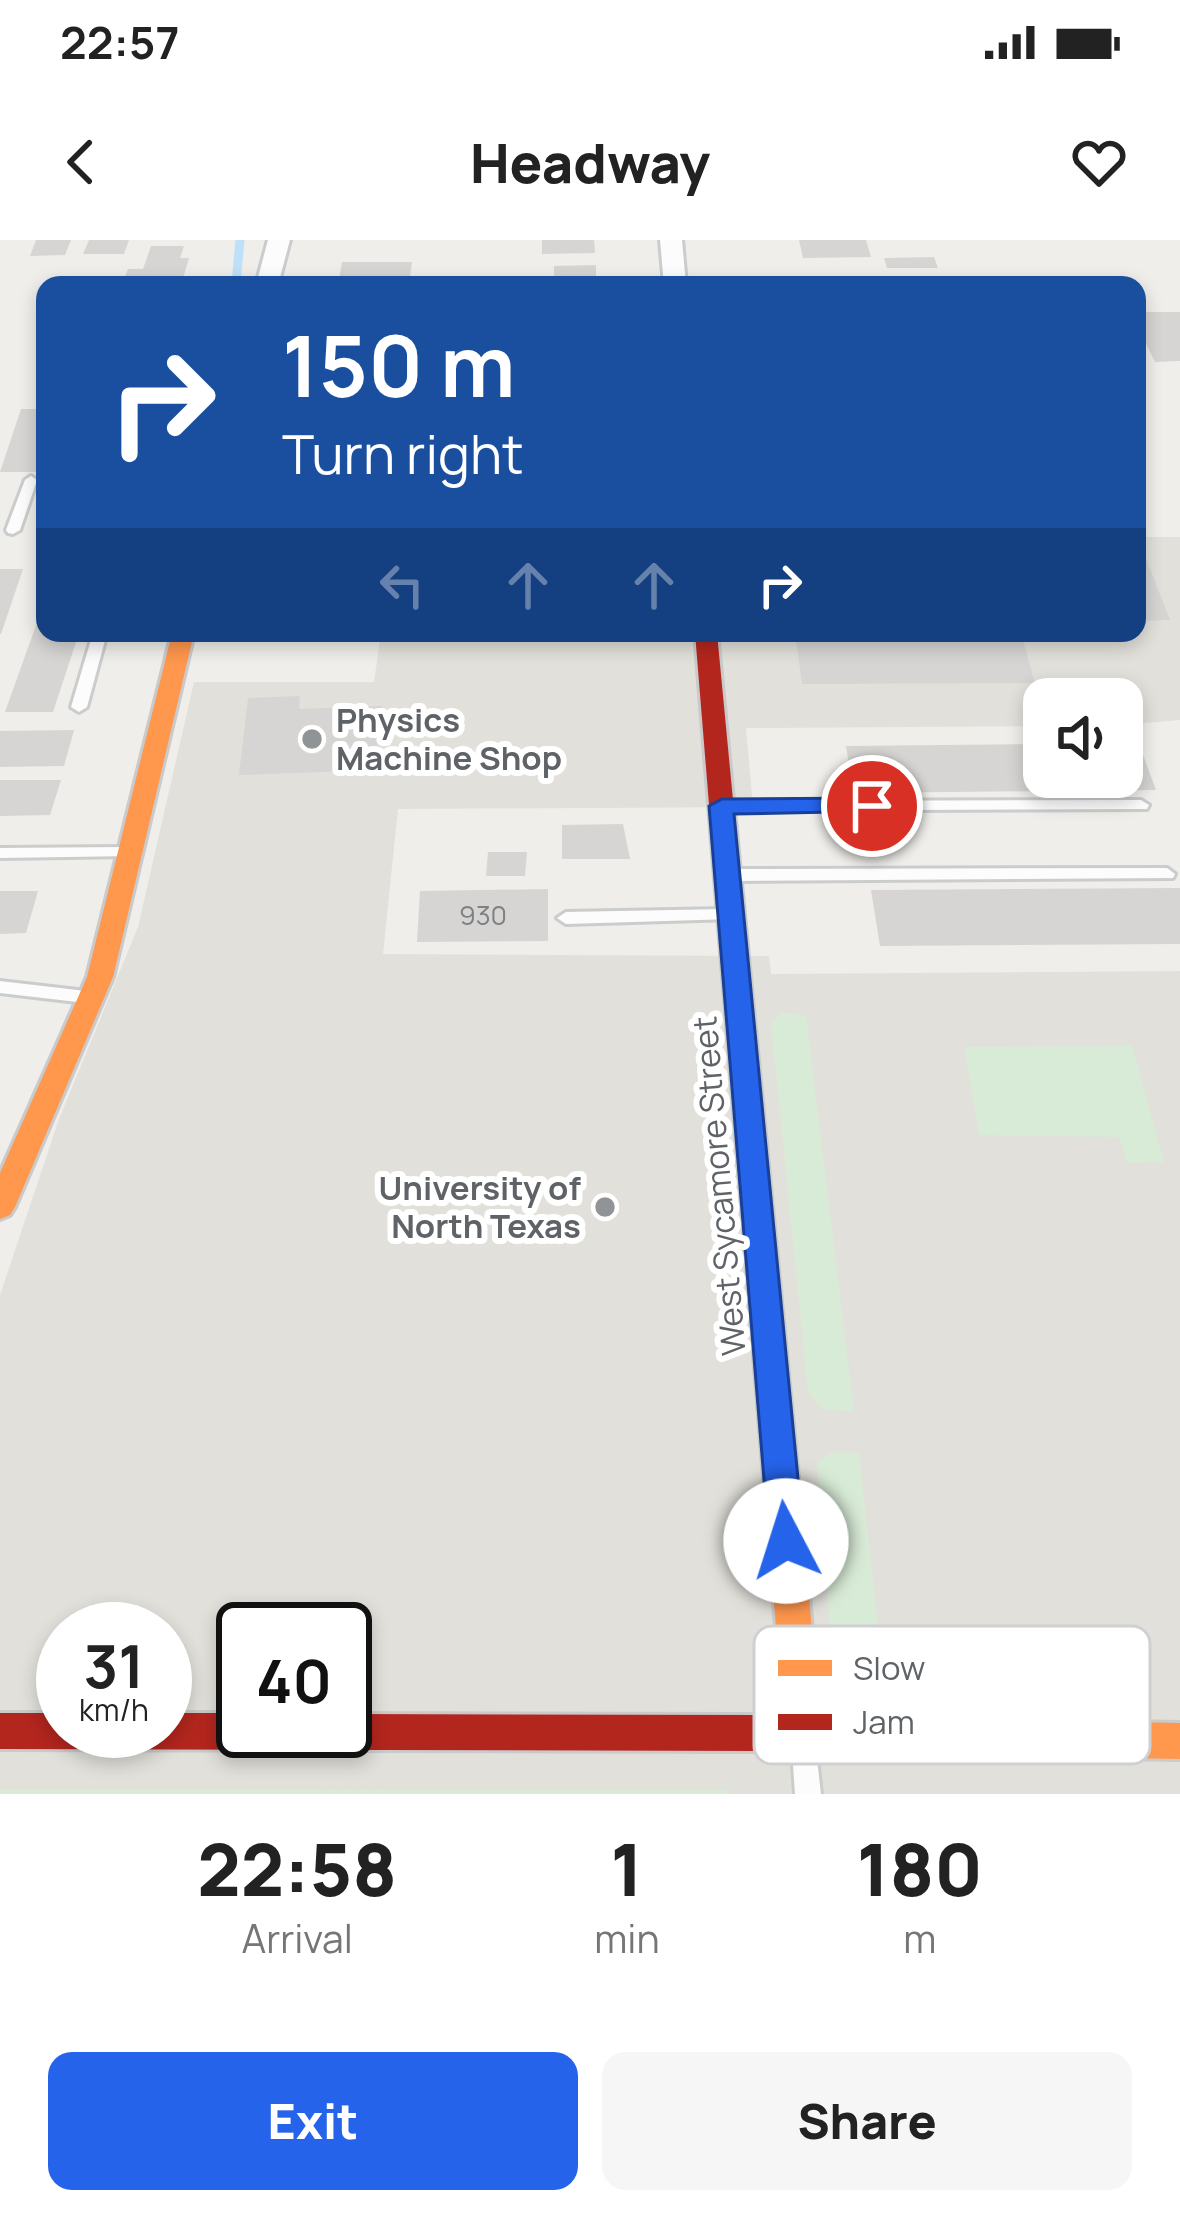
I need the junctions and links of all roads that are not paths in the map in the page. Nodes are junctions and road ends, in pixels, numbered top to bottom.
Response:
1 (279, 240) edge
2 (671, 240) edge
3 (269, 276) edge
4 (674, 276) edge
5 (31, 480) dead end
6 (13, 530) dead end
7 (97, 642) edge
8 (181, 642) edge
9 (707, 642) edge
10 (79, 707) dead end
11 (1141, 805) dead end
12 (722, 806) junction
13 (132, 852) junction
14 (0, 853) edge
15 (1167, 874) dead end
16 (728, 875) junction
17 (731, 915) junction
18 (566, 918) dead end
19 (0, 987) edge
20 (91, 997) junction
21 (0, 1208) edge
22 (794, 1626) edge
23 (0, 1731) edge
24 (754, 1733) edge
25 (1150, 1740) edge
26 (1180, 1741) edge
27 (806, 1764) edge
28 (808, 1794) edge

1 - 3 street
2 - 4 street
5 - 6 lane
7 - 10 lane
8 - 13 street
9 - 12 street, West Sycamore Street
11 - 12 lane
12 - 16 street, West Sycamore Street
13 - 14 lane
13 - 20 street
15 - 16 lane
16 - 17 street, West Sycamore Street
17 - 18 lane
17 - 22 street, West Sycamore Street
19 - 20 lane
20 - 21 street
23 - 24 street
25 - 26 street
27 - 28 lane

